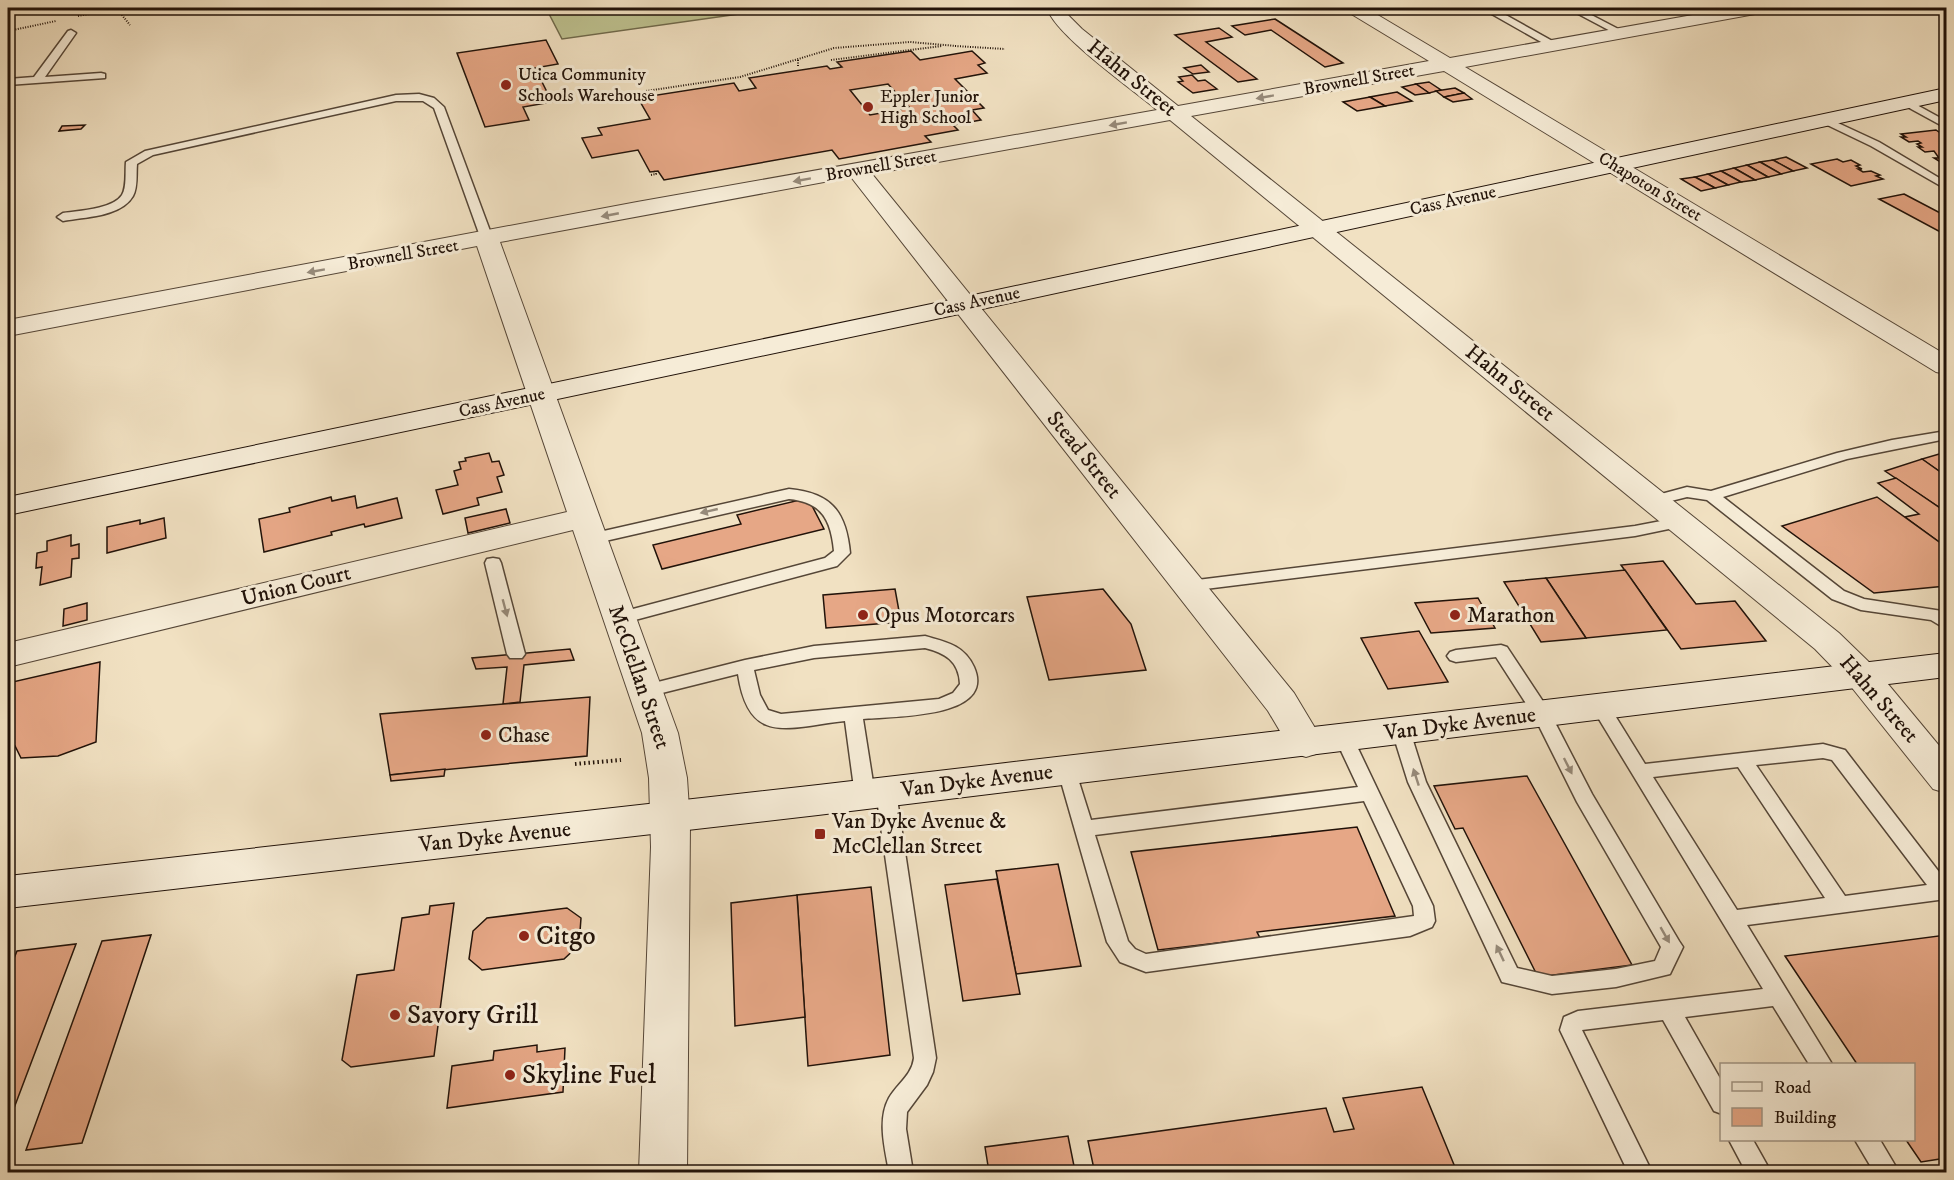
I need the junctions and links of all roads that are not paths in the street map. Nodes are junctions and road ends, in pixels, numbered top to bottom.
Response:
1 (1056, 8) edge
2 (1354, 8) edge
3 (1519, 8) edge
4 (1572, 8) edge
5 (1755, 9) dead end
6 (71, 33) dead end
7 (1621, 33) junction
8 (1553, 45) junction
9 (1447, 64) junction
10 (101, 76) dead end
11 (37, 80) junction
12 (8, 82) edge
13 (1947, 94) edge
14 (1906, 102) junction
15 (1176, 113) junction
16 (1825, 120) junction
17 (1947, 125) edge
18 (1616, 166) junction
19 (857, 170) junction
20 (1947, 186) edge
21 (63, 217) dead end
22 (1318, 229) junction
23 (487, 239) junction
24 (964, 305) junction
25 (8, 328) edge
26 (1947, 366) edge
27 (542, 394) junction
28 (1947, 435) edge
29 (1712, 496) junction
30 (1654, 500) junction
31 (8, 506) edge
32 (1682, 522) junction
33 (588, 528) junction
34 (493, 563) dead end
35 (1189, 586) junction
36 (620, 618) junction
37 (1943, 618) edge
38 (516, 654) dead end
39 (8, 655) edge
40 (1456, 656) dead end
41 (1947, 665) edge
42 (745, 666) junction
43 (1861, 675) junction
44 (646, 692) junction
45 (1600, 706) junction
46 (853, 714) junction
47 (1542, 714) junction
48 (1401, 731) junction
49 (1344, 738) junction
50 (1306, 743) junction
51 (1743, 760) junction
52 (1067, 771) junction
53 (1641, 771) junction
54 (1947, 779) edge
55 (876, 793) junction
56 (1370, 793) junction
57 (670, 818) junction
58 (1083, 828) junction
59 (1945, 891) edge
60 (8, 892) edge
61 (1840, 905) junction
62 (1731, 919) junction
63 (1779, 996) junction
64 (1670, 1010) junction
65 (1820, 1063) edge
66 (1720, 1100) edge
67 (1742, 1141) edge
68 (1868, 1141) edge
69 (663, 1173) edge
70 (901, 1173) edge
71 (1640, 1173) edge
72 (1759, 1173) edge
73 (1887, 1173) edge

1 - 15 street, Hahn Street
2 - 9 street, Chapoton Street
3 - 8 lane
4 - 7 lane
5 - 7 street, Brownell Street
6 - 11 lane
7 - 8 street, Brownell Street
8 - 9 street, Brownell Street
9 -> 15 street, Brownell Street
9 - 18 street, Chapoton Street
10 - 11 lane
11 - 12 lane
13 - 14 street, Cass Avenue
14 - 16 street, Cass Avenue
14 - 17 lane
15 -> 19 street, Brownell Street
15 - 22 street, Hahn Street
16 - 18 street, Cass Avenue
16 - 20 lane
18 - 22 street, Cass Avenue
18 - 26 street, Chapoton Street
19 -> 23 street, Brownell Street
19 - 24 street, Stead Street
21 - 23 lane
22 - 24 street, Cass Avenue
22 - 30 street, Hahn Street
23 -> 25 street, Brownell Street
23 - 27 street, McClellan Street
24 - 27 street, Cass Avenue
24 - 35 street, Stead Street
27 - 31 street, Cass Avenue
27 - 33 street, McClellan Street
28 - 29 lane
29 - 30 lane
29 - 37 lane
30 - 32 street, Hahn Street
32 - 35 lane
32 - 43 street, Hahn Street
33 - 36 street, McClellan Street
36 -> 33 lane
33 - 39 street, Union Court
34 -> 38 lane
35 - 50 street, Stead Street
36 - 44 street, McClellan Street
40 - 47 lane
41 - 43 street, Van Dyke Avenue
42 - 44 lane
42 - 46 lane
42 - 46 lane
43 - 45 street, Van Dyke Avenue
43 - 54 street, Hahn Street
44 - 57 street, McClellan Street
45 - 47 street, Van Dyke Avenue
45 - 53 lane
46 - 55 lane
47 - 48 street, Van Dyke Avenue
47 -> 48 lane
48 - 49 street, Van Dyke Avenue
49 - 50 street, Van Dyke Avenue
49 - 56 lane
50 - 52 street, Van Dyke Avenue
51 - 53 lane
51 - 59 lane
51 - 61 lane
52 - 55 street, Van Dyke Avenue
52 - 58 lane
53 - 62 lane
55 - 57 street, Van Dyke Avenue
55 - 70 lane
56 - 58 lane
56 - 58 lane
57 - 60 street, Van Dyke Avenue
57 - 69 street, McClellan Street
59 - 61 lane
61 - 62 lane
62 - 63 lane
63 - 64 lane
63 - 65 lane
64 - 66 lane
64 - 71 lane
67 - 72 lane
68 - 73 lane

